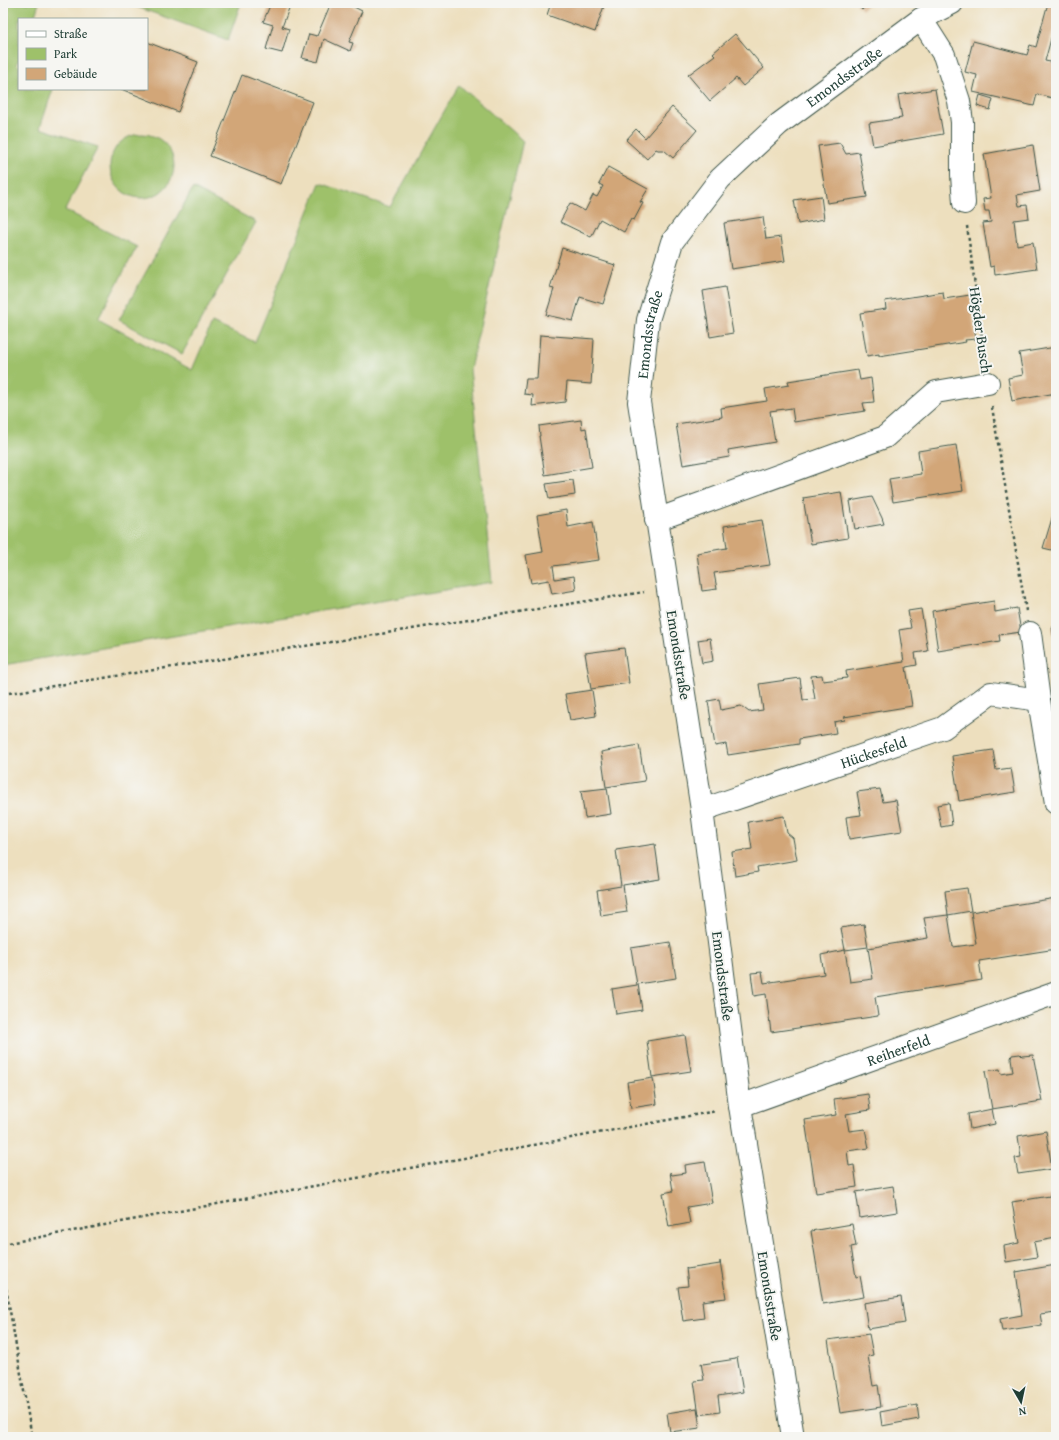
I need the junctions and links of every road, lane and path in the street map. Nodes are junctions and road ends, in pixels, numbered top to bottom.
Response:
1 (952, 3) edge
2 (921, 19) junction
3 (964, 203) joint
4 (988, 383) junction
5 (656, 520) junction
6 (668, 588) junction
7 (1030, 633) joint
8 (3, 694) edge
9 (1039, 700) junction
10 (1056, 802) edge
11 (702, 810) junction
12 (1056, 992) edge
13 (740, 1106) junction
14 (3, 1244) edge
15 (3, 1272) edge
16 (32, 1437) edge
17 (793, 1437) edge

1 - 2 street, Emondsstraße
2 - 3 street
2 - 5 street, Emondsstraße
3 - 4 path, Högder Busch
4 - 5 street, Högder Busch
4 - 7 path
5 - 6 street, Emondsstraße
6 - 8 path
6 - 11 street, Emondsstraße
7 - 9 street
9 - 10 street
9 - 11 street, Hückesfeld
11 - 13 street, Emondsstraße
12 - 13 street, Reiherfeld
13 - 14 path
13 - 17 street, Emondsstraße
15 - 16 path

